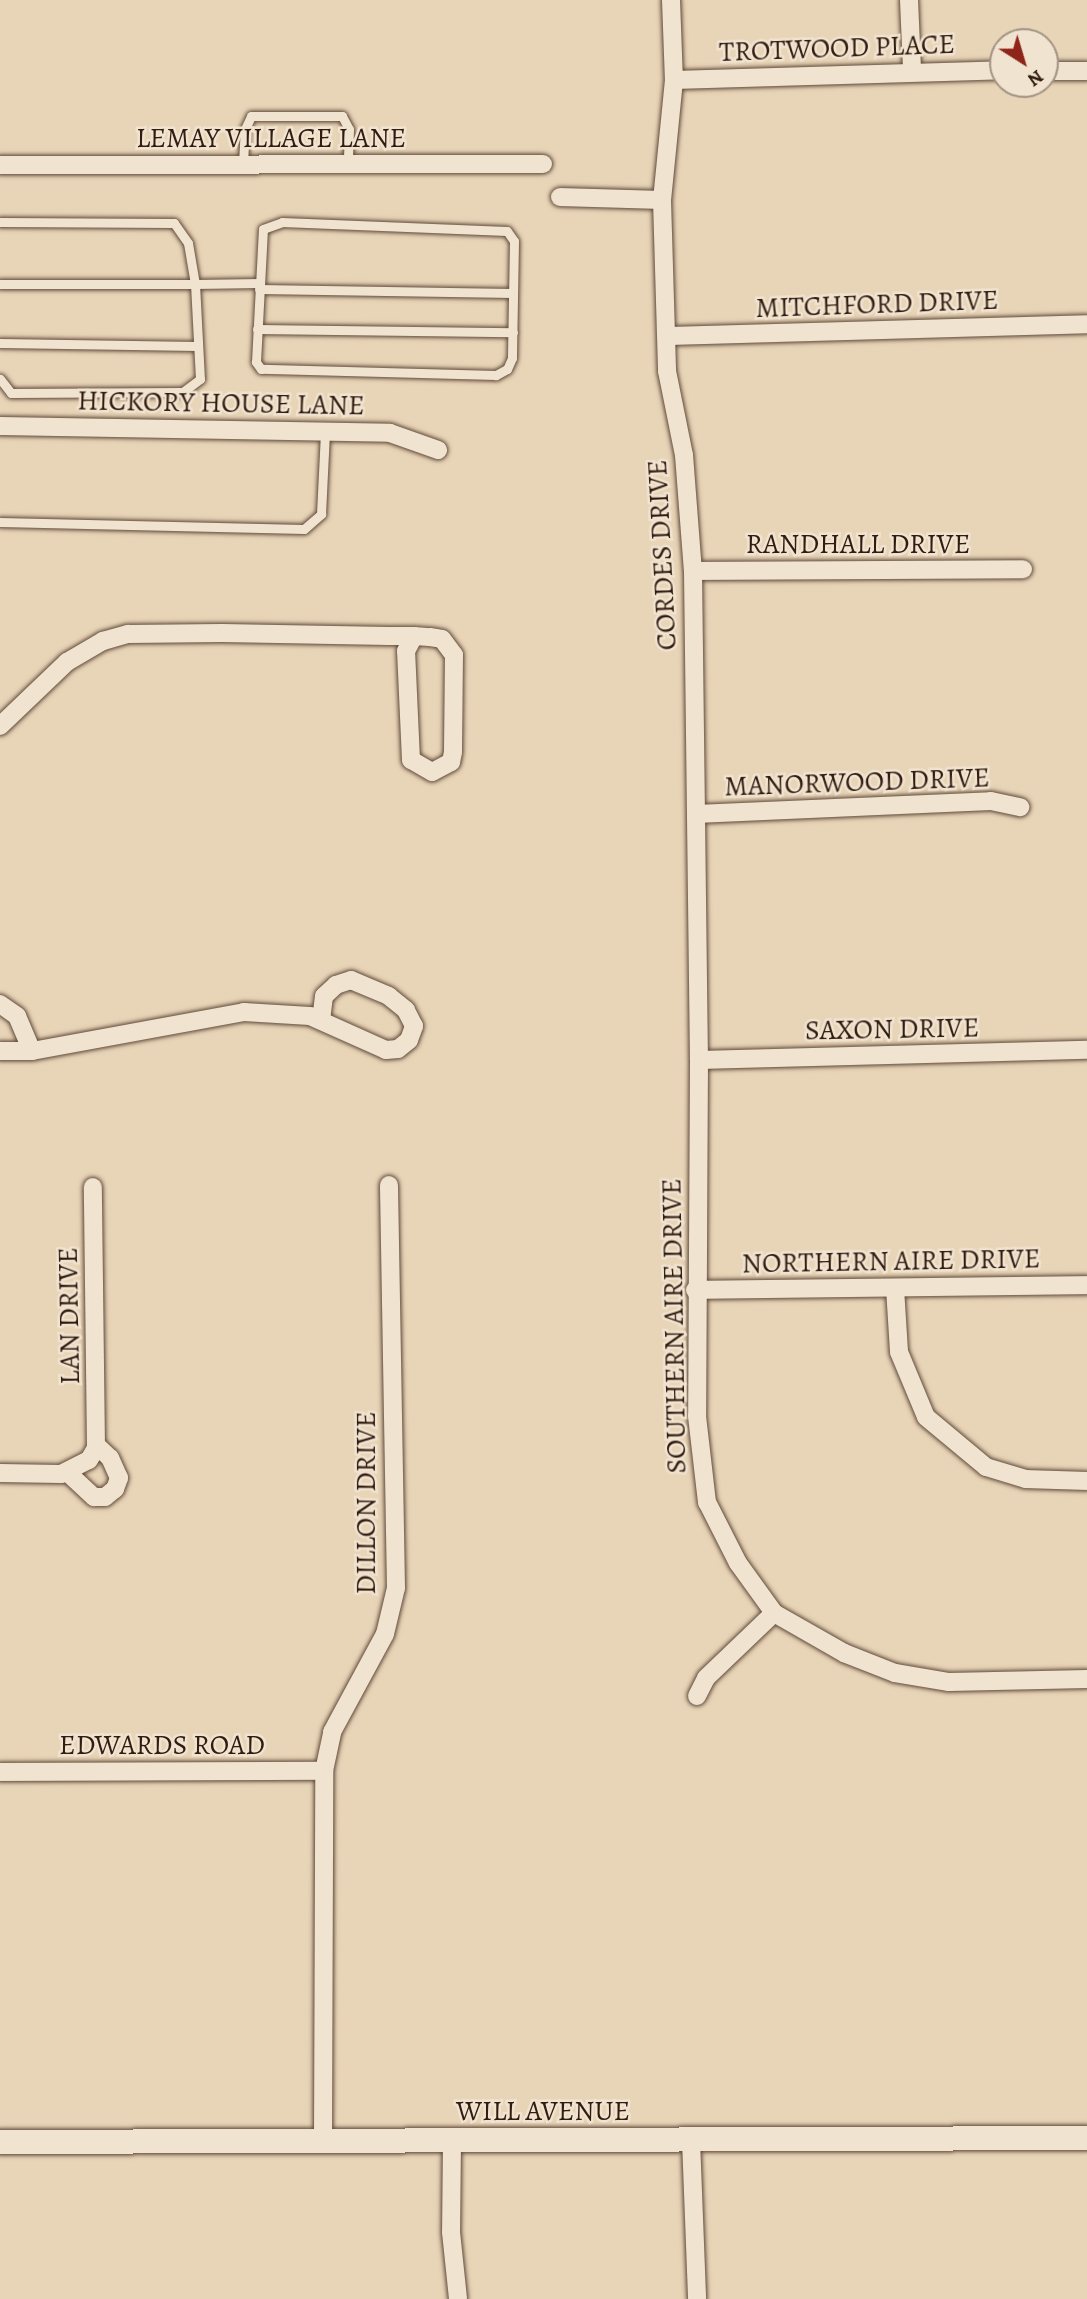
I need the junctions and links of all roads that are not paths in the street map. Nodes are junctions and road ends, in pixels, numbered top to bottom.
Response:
1 (671, 0) edge
2 (909, 0) edge
3 (912, 70) junction
4 (989, 71) edge
5 (1059, 71) edge
6 (1087, 71) edge
7 (674, 80) junction
8 (243, 164) junction
9 (348, 164) junction
10 (543, 164) dead end
11 (0, 165) edge
12 (560, 197) dead end
13 (662, 200) junction
14 (0, 222) edge
15 (0, 284) edge
16 (195, 284) junction
17 (259, 286) junction
18 (513, 293) junction
19 (1087, 324) edge
20 (257, 329) junction
21 (513, 332) junction
22 (669, 336) junction
23 (0, 343) edge
24 (197, 345) junction
25 (0, 379) edge
26 (0, 426) edge
27 (325, 431) junction
28 (438, 450) dead end
29 (0, 522) edge
30 (1023, 569) dead end
31 (693, 571) junction
32 (414, 636) junction
33 (0, 726) edge
34 (1020, 807) dead end
35 (696, 814) junction
36 (0, 1004) edge
37 (321, 1020) junction
38 (1087, 1050) edge
39 (0, 1051) edge
40 (32, 1051) junction
41 (699, 1060) junction
42 (698, 1110) joint
43 (389, 1185) dead end
44 (93, 1187) dead end
45 (1087, 1285) edge
46 (895, 1288) junction
47 (695, 1290) junction
48 (96, 1445) junction
49 (67, 1472) junction
50 (0, 1473) edge
51 (1087, 1481) edge
52 (774, 1613) junction
53 (1087, 1679) edge
54 (697, 1696) dead end
55 (324, 1771) junction
56 (0, 1772) edge
57 (1087, 2138) edge
58 (691, 2140) junction
59 (323, 2141) junction
60 (452, 2141) junction
61 (0, 2142) edge
62 (458, 2299) edge
63 (697, 2299) edge

1 - 7 street, CORDES DRIVE
2 - 3 street
3 - 4 street, TROTWOOD PLACE
3 - 7 street, TROTWOOD PLACE
5 - 6 street
7 - 13 street, CORDES DRIVE
8 - 9 street, LEMAY VILLAGE LANE
8 - 9 lane
8 - 11 street, LEMAY VILLAGE LANE
9 - 10 street, LEMAY VILLAGE LANE
12 - 13 street
13 - 22 street, CORDES DRIVE
14 - 16 lane
15 - 16 lane
16 - 17 lane
16 - 24 lane
17 - 18 lane
17 - 18 lane
17 - 20 lane
18 - 21 lane
19 - 22 street, MITCHFORD DRIVE
20 - 21 lane
20 - 21 lane
22 - 31 street, CORDES DRIVE
23 - 24 lane
24 - 25 lane
26 - 27 street, HICKORY HOUSE LANE
27 - 28 street, HICKORY HOUSE LANE
27 - 29 lane
30 - 31 street, RANDHALL DRIVE
31 - 35 street, CORDES DRIVE
32 - 32 street
32 - 33 street
34 - 35 street, MANORWOOD DRIVE
35 - 41 street, CORDES DRIVE
36 - 40 street
37 - 37 street
37 - 40 street
38 - 41 street, SAXON DRIVE
39 - 40 street
41 - 42 street, CORDES DRIVE
42 - 47 street, SOUTHERN AIRE DRIVE
43 - 55 street, DILLON DRIVE
44 - 48 street, LAN DRIVE
45 - 46 street, NORTHERN AIRE DRIVE
46 - 47 street, NORTHERN AIRE DRIVE
46 - 51 street
47 - 52 street, SOUTHERN AIRE DRIVE
48 - 49 street
48 - 49 street
49 - 50 street
52 - 53 street, SOUTHERN AIRE DRIVE
52 - 54 street
55 - 56 street, EDWARDS ROAD
55 - 59 street, DILLON DRIVE
57 - 58 street, WILL AVENUE
58 - 60 street, WILL AVENUE
58 - 63 street
59 - 60 street, WILL AVENUE
59 - 61 street, WILL AVENUE
60 - 62 street

